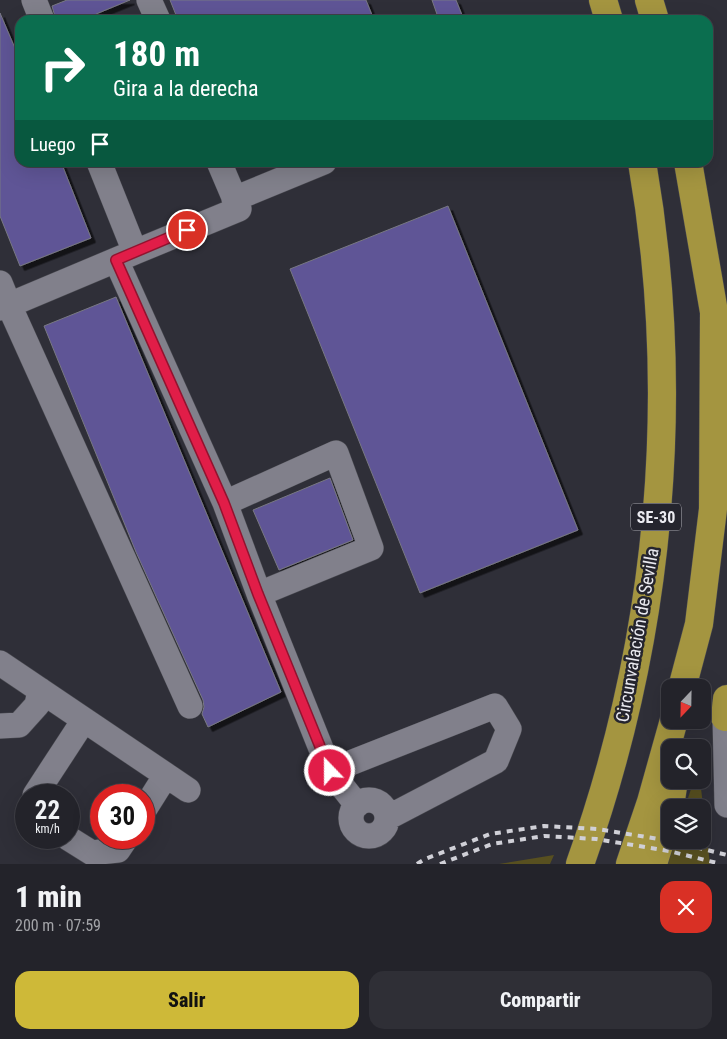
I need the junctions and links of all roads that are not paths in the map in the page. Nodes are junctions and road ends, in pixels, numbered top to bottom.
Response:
1 (34, 0) edge
2 (149, 0) edge
3 (603, 0) edge
4 (649, 0) edge
5 (40, 15) edge
6 (156, 15) edge
7 (608, 15) edge
8 (654, 15) edge
9 (100, 167) edge
10 (220, 167) edge
11 (312, 167) edge
12 (643, 167) edge
13 (689, 167) edge
14 (234, 199) junction
15 (126, 256) junction
16 (3, 299) edge
17 (714, 312) junction
18 (727, 428) edge
19 (224, 503) junction
20 (258, 594) junction
21 (699, 624) junction
22 (0, 663) edge
23 (684, 679) edge
24 (690, 679) edge
25 (40, 690) junction
26 (190, 706) dead end
27 (726, 708) edge
28 (84, 720) junction
29 (0, 726) edge
30 (671, 729) edge
31 (330, 771) junction
32 (166, 775) junction
33 (42, 784) edge
34 (673, 789) edge
35 (188, 790) dead end
36 (155, 792) edge
37 (727, 805) edge
38 (80, 846) edge
39 (119, 849) edge
40 (580, 864) edge
41 (630, 864) edge
42 (652, 864) edge

1 - 5 street
2 - 6 street
3 - 7 highway
4 - 8 highway
9 - 15 street
10 - 14 street
11 - 14 street
12 - 40 highway, Circunvalación de Sevilla / SE-30
13 - 17 highway
14 - 15 street
15 - 16 street
15 - 19 street
16 - 26 street
17 - 18 highway
17 - 21 highway
19 - 20 street
19 - 20 street
20 - 31 street
21 - 23 highway
21 - 24 highway
22 - 25 street
25 - 28 street
25 - 29 street
27 - 37 street
28 - 32 street
28 - 33 street
30 - 41 highway
31 - 31 street
32 - 35 street
32 - 36 street
34 - 42 highway
38 - 39 street

